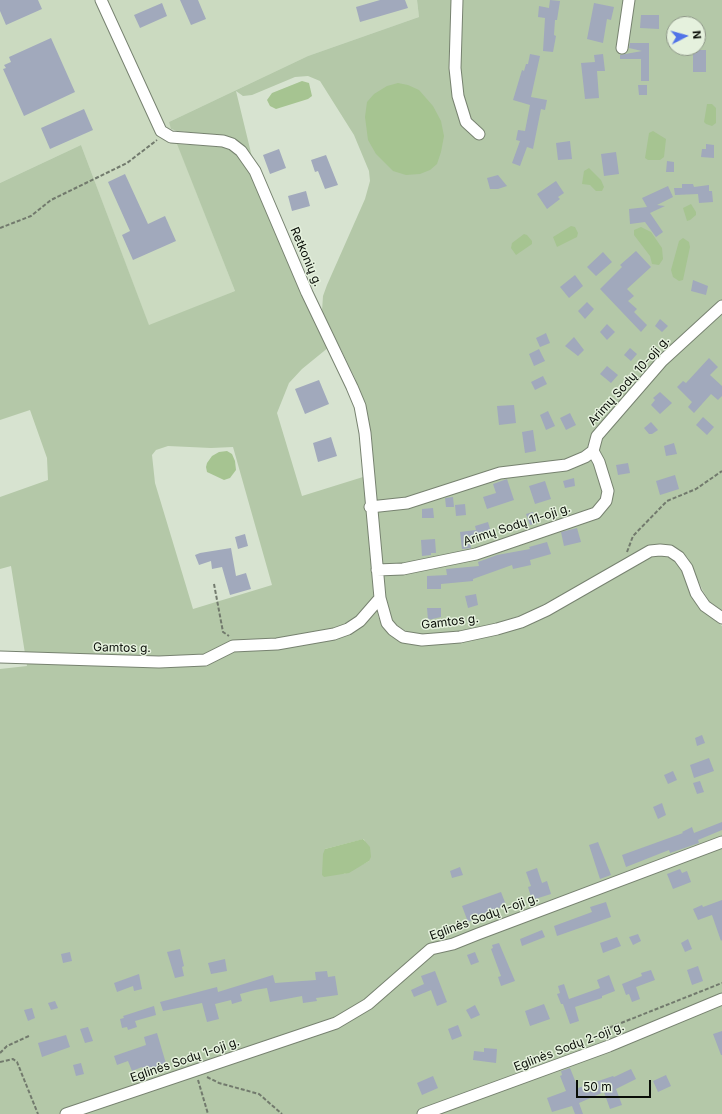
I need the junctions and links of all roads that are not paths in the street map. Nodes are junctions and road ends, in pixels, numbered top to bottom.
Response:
1 (101, 0) edge
2 (457, 0) edge
3 (628, 0) edge
4 (622, 48) dead end
5 (479, 134) dead end
6 (722, 300) edge
7 (722, 306) edge
8 (593, 452) junction
9 (370, 507) junction
10 (377, 570) junction
11 (380, 598) junction
12 (722, 618) edge
13 (0, 657) edge
14 (722, 842) edge
15 (722, 999) edge
16 (66, 1114) edge
17 (423, 1114) edge

1 - 9 street, Retkonių g.
2 - 5 street
3 - 4 street
6 - 7 street
7 - 8 street, Arimų Sodų 10-oji g.
8 - 9 street
8 - 10 street, Arimų Sodų 11-oji g.
9 - 10 street, Retkonių g.
10 - 11 street, Retkonių g.
11 - 12 street, Gamtos g.
11 - 13 street, Gamtos g.
14 - 16 street, Eglinės Sodų 1-oji g.
15 - 17 street, Eglinės Sodų 2-oji g.

